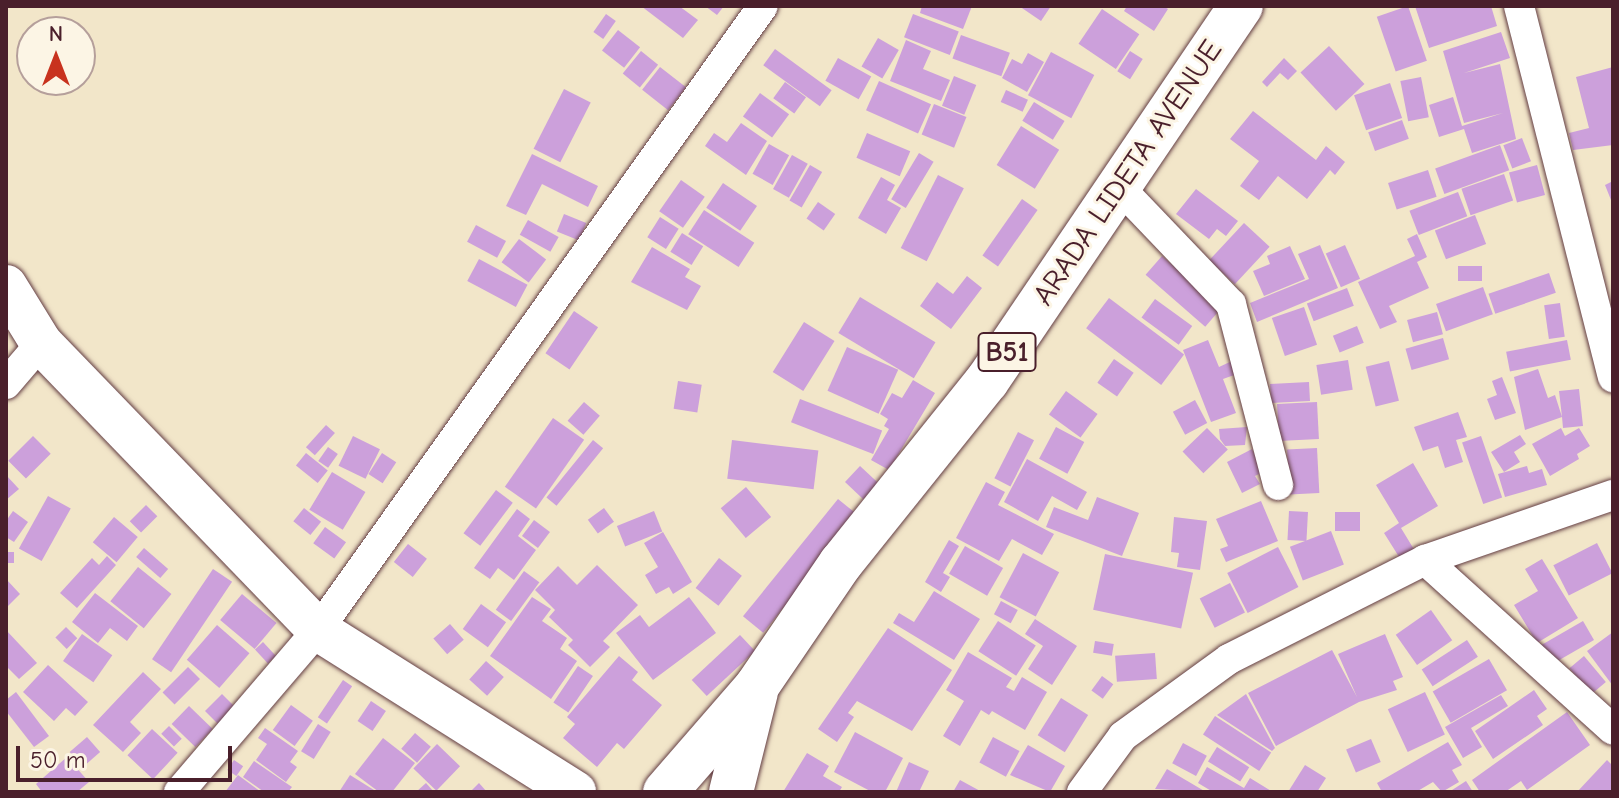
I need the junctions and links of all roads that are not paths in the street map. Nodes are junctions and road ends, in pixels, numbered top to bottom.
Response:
1 (763, 6) edge
2 (1241, 6) edge
3 (1519, 6) edge
4 (1119, 187) junction
5 (6, 286) edge
6 (41, 343) junction
7 (1613, 377) edge
8 (6, 384) edge
9 (1278, 485) dead end
10 (1613, 495) edge
11 (1425, 560) junction
12 (318, 630) junction
13 (757, 686) junction
14 (1613, 730) edge
15 (179, 792) edge
16 (575, 792) edge
17 (665, 792) edge
18 (679, 792) edge
19 (688, 792) edge
20 (731, 792) edge
21 (1082, 792) edge

1 - 12 street
2 - 4 highway, ARADA LIDETA AVENUE / B51
3 - 7 street
4 - 9 street
4 - 13 highway, ARADA LIDETA AVENUE / B51
5 - 6 street
6 - 8 street
6 - 12 street
10 - 11 street
11 - 14 street
11 - 21 street
12 - 15 street
12 - 16 street
13 - 17 highway, ARADA LIDETA AVENUE / B51
13 - 20 highway, ARADA LIDETA AVENUE / B51
18 - 19 highway

